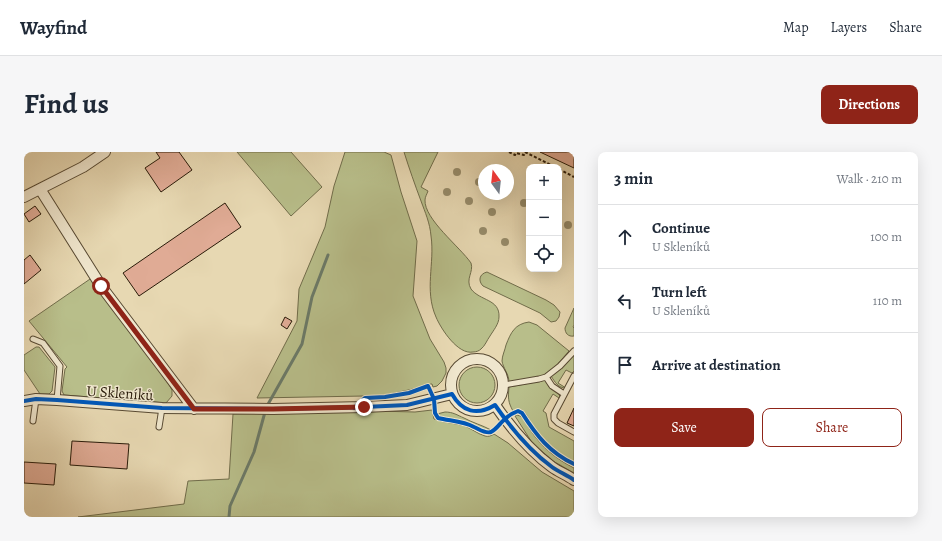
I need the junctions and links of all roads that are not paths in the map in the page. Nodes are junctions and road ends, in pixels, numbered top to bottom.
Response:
1 (105, 152) edge
2 (40, 189) junction
3 (24, 197) edge
4 (33, 339) dead end
5 (574, 351) edge
6 (574, 376) edge
7 (546, 377) junction
8 (504, 385) junction
9 (452, 394) junction
10 (564, 394) junction
11 (36, 399) junction
12 (24, 400) edge
13 (57, 400) junction
14 (494, 405) junction
15 (162, 408) junction
16 (194, 409) junction
17 (33, 421) dead end
18 (159, 427) dead end
19 (574, 432) edge
20 (574, 480) edge

1 - 2 street
2 - 3 street
2 - 16 street, U Skleníků
4 - 13 lane
5 - 7 lane
6 - 10 lane
7 - 8 lane
7 - 10 lane
8 - 9 street
8 - 14 street
9 - 14 street
9 - 16 street, U Skleníků
10 - 19 lane
11 - 12 street, U Skleníků
11 - 13 street, U Skleníků
11 - 17 lane
13 - 15 street, U Skleníků
14 - 20 street
15 - 16 street, U Skleníků
15 - 18 lane

